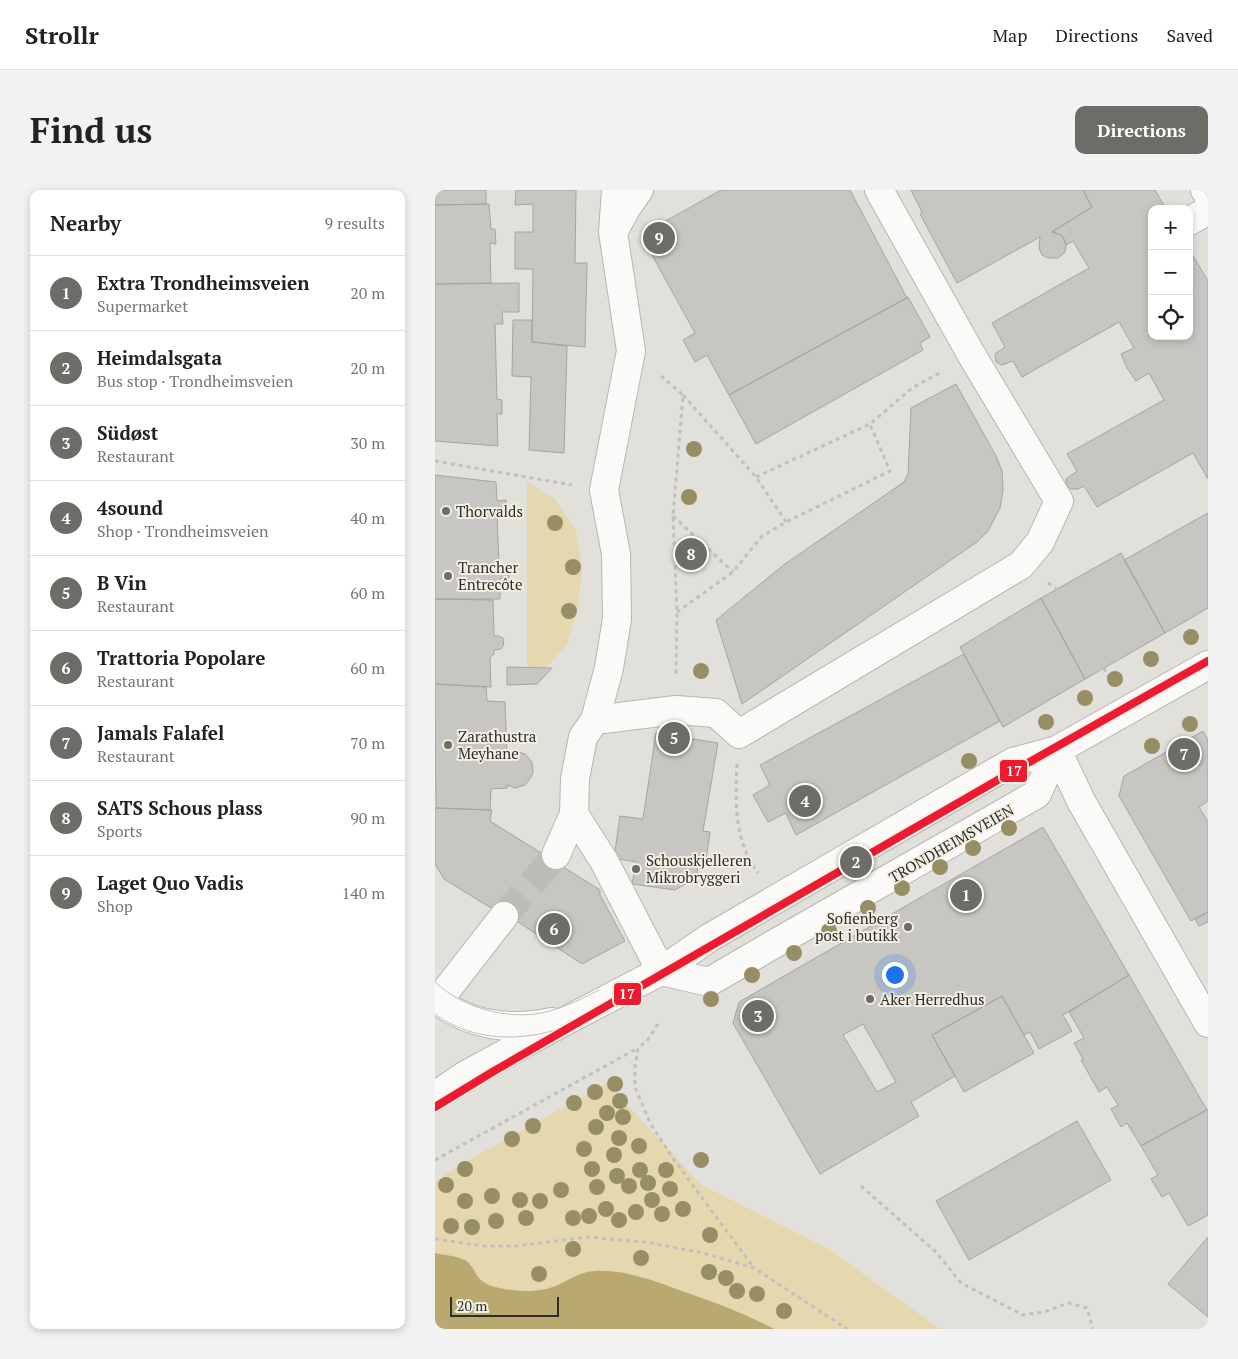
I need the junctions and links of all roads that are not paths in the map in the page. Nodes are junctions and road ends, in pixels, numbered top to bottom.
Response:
1 (616, 190) edge
2 (639, 190) edge
3 (879, 190) edge
4 (1205, 190) edge
5 (1208, 195) edge
6 (1208, 211) edge
7 (1193, 219) edge
8 (613, 232) junction
9 (1208, 665) edge
10 (595, 720) junction
11 (1057, 750) junction
12 (574, 814) junction
13 (556, 854) tunnel mouth
14 (504, 916) tunnel mouth
15 (661, 971) junction
16 (436, 999) edge
17 (569, 1019) junction
18 (1208, 1023) edge
19 (435, 1096) edge

1 - 8 street
2 - 8 street
3 - 10 street
4 - 5 street
6 - 7 street
8 - 10 street
9 - 11 street
10 - 12 street
11 - 15 street
11 - 15 street, TRONDHEIMSVEIEN
11 - 18 street
12 - 13 street
12 - 15 street
14 - 16 street
15 - 17 street
16 - 17 street
17 - 19 street

